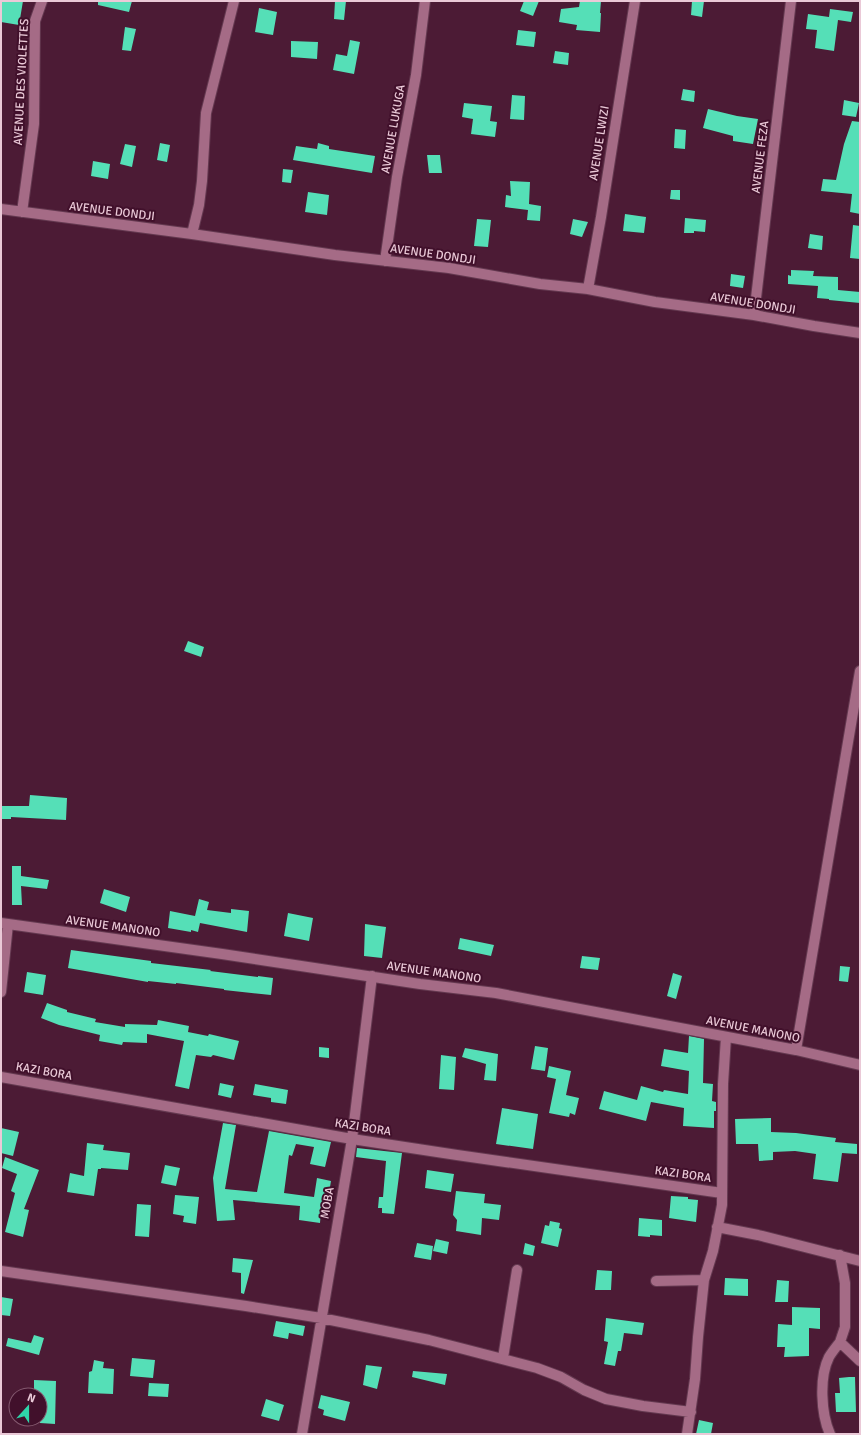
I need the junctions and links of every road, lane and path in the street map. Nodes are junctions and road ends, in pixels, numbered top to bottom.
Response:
1 (42, 1) edge
2 (234, 1) edge
3 (425, 1) edge
4 (635, 1) edge
5 (791, 1) edge
6 (1, 209) edge
7 (22, 212) junction
8 (192, 234) junction
9 (385, 261) junction
10 (588, 289) junction
11 (754, 315) junction
12 (860, 333) edge
13 (860, 671) edge
14 (5, 923) edge
15 (372, 976) junction
16 (1, 992) edge
17 (726, 1037) junction
18 (796, 1050) junction
19 (860, 1064) edge
20 (1, 1077) edge
21 (352, 1139) junction
22 (722, 1192) junction
23 (717, 1227) junction
24 (840, 1255) junction
25 (860, 1261) edge
26 (517, 1270) dead end
27 (1, 1271) edge
28 (704, 1280) junction
29 (656, 1281) dead end
30 (321, 1318) junction
31 (840, 1342) junction
32 (504, 1358) junction
33 (860, 1361) edge
34 (691, 1412) junction
35 (302, 1434) edge
36 (687, 1434) edge
37 (830, 1434) edge

1 - 7 street, AVENUE DES VIOLETTES
2 - 8 street
3 - 9 street, AVENUE LUKUGA
4 - 10 street, AVENUE LWIZI
5 - 11 street, AVENUE FEZA
6 - 7 street, AVENUE DONDJI
7 - 8 street, AVENUE DONDJI
8 - 9 street, AVENUE DONDJI
9 - 10 street, AVENUE DONDJI
10 - 11 street, AVENUE DONDJI
11 - 12 street, AVENUE DONDJI
13 - 18 street
14 - 15 street, AVENUE MANONO
14 - 16 street
15 - 17 street, AVENUE MANONO
15 - 21 street, MOBA
17 - 18 street, AVENUE MANONO
17 - 22 street
18 - 19 street, AVENUE MANONO
20 - 21 street, KAZI BORA
21 - 22 street, KAZI BORA
21 - 30 street, MOBA
22 - 23 street
23 - 24 street
23 - 28 street
24 - 25 street
24 - 31 street
26 - 32 street
27 - 30 street
28 - 29 street
28 - 34 street
30 - 32 street
30 - 35 street, MOBA
31 - 33 street
31 - 37 street
32 - 34 street
34 - 36 street

